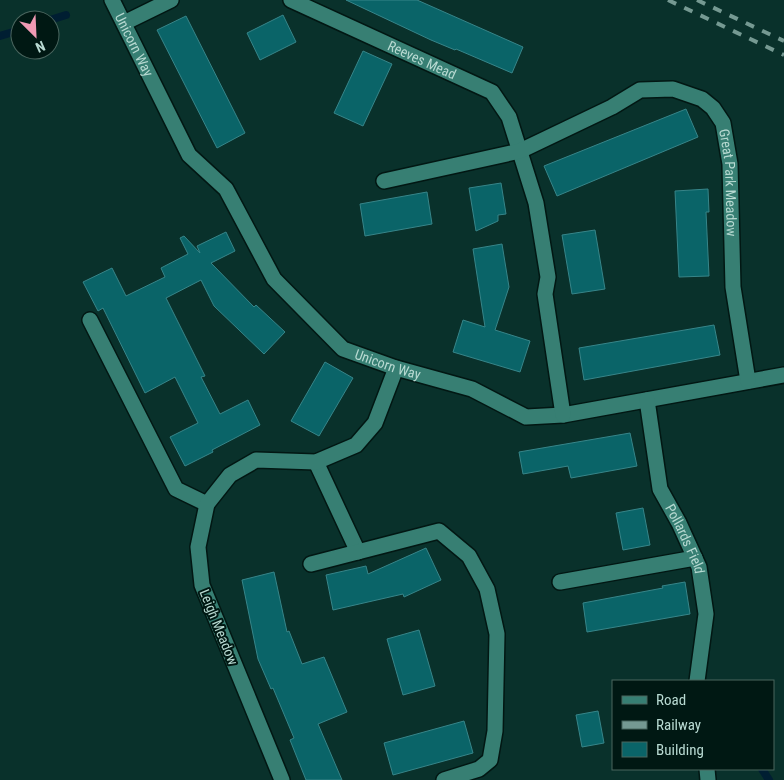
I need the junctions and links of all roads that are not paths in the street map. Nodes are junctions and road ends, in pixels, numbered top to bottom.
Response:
1 (112, 0) edge
2 (171, 0) edge
3 (291, 0) edge
4 (124, 23) junction
5 (520, 151) junction
6 (384, 181) dead end
7 (90, 320) dead end
8 (396, 368) junction
9 (784, 375) edge
10 (748, 381) junction
11 (647, 400) junction
12 (564, 415) junction
13 (316, 462) junction
14 (207, 504) junction
15 (358, 552) junction
16 (695, 558) junction
17 (311, 564) dead end
18 (560, 582) dead end
19 (697, 680) edge
20 (282, 780) edge
21 (444, 780) edge

1 - 4 street, Unicorn Way
2 - 4 street
3 - 5 street, Reeves Mead
4 - 8 street, Unicorn Way
5 - 6 street
5 - 10 street, Great Park Meadow
5 - 12 street, Reeves Mead
7 - 14 street
8 - 12 street, Unicorn Way
8 - 13 street, Leigh Meadow
9 - 10 street, Unicorn Way
10 - 11 street, Unicorn Way
11 - 12 street, Unicorn Way
11 - 16 street, Pollards Field
13 - 14 street, Leigh Meadow
13 - 15 street
14 - 20 street, Leigh Meadow
15 - 17 street
15 - 21 street
16 - 18 street
16 - 19 street, Pollards Field

